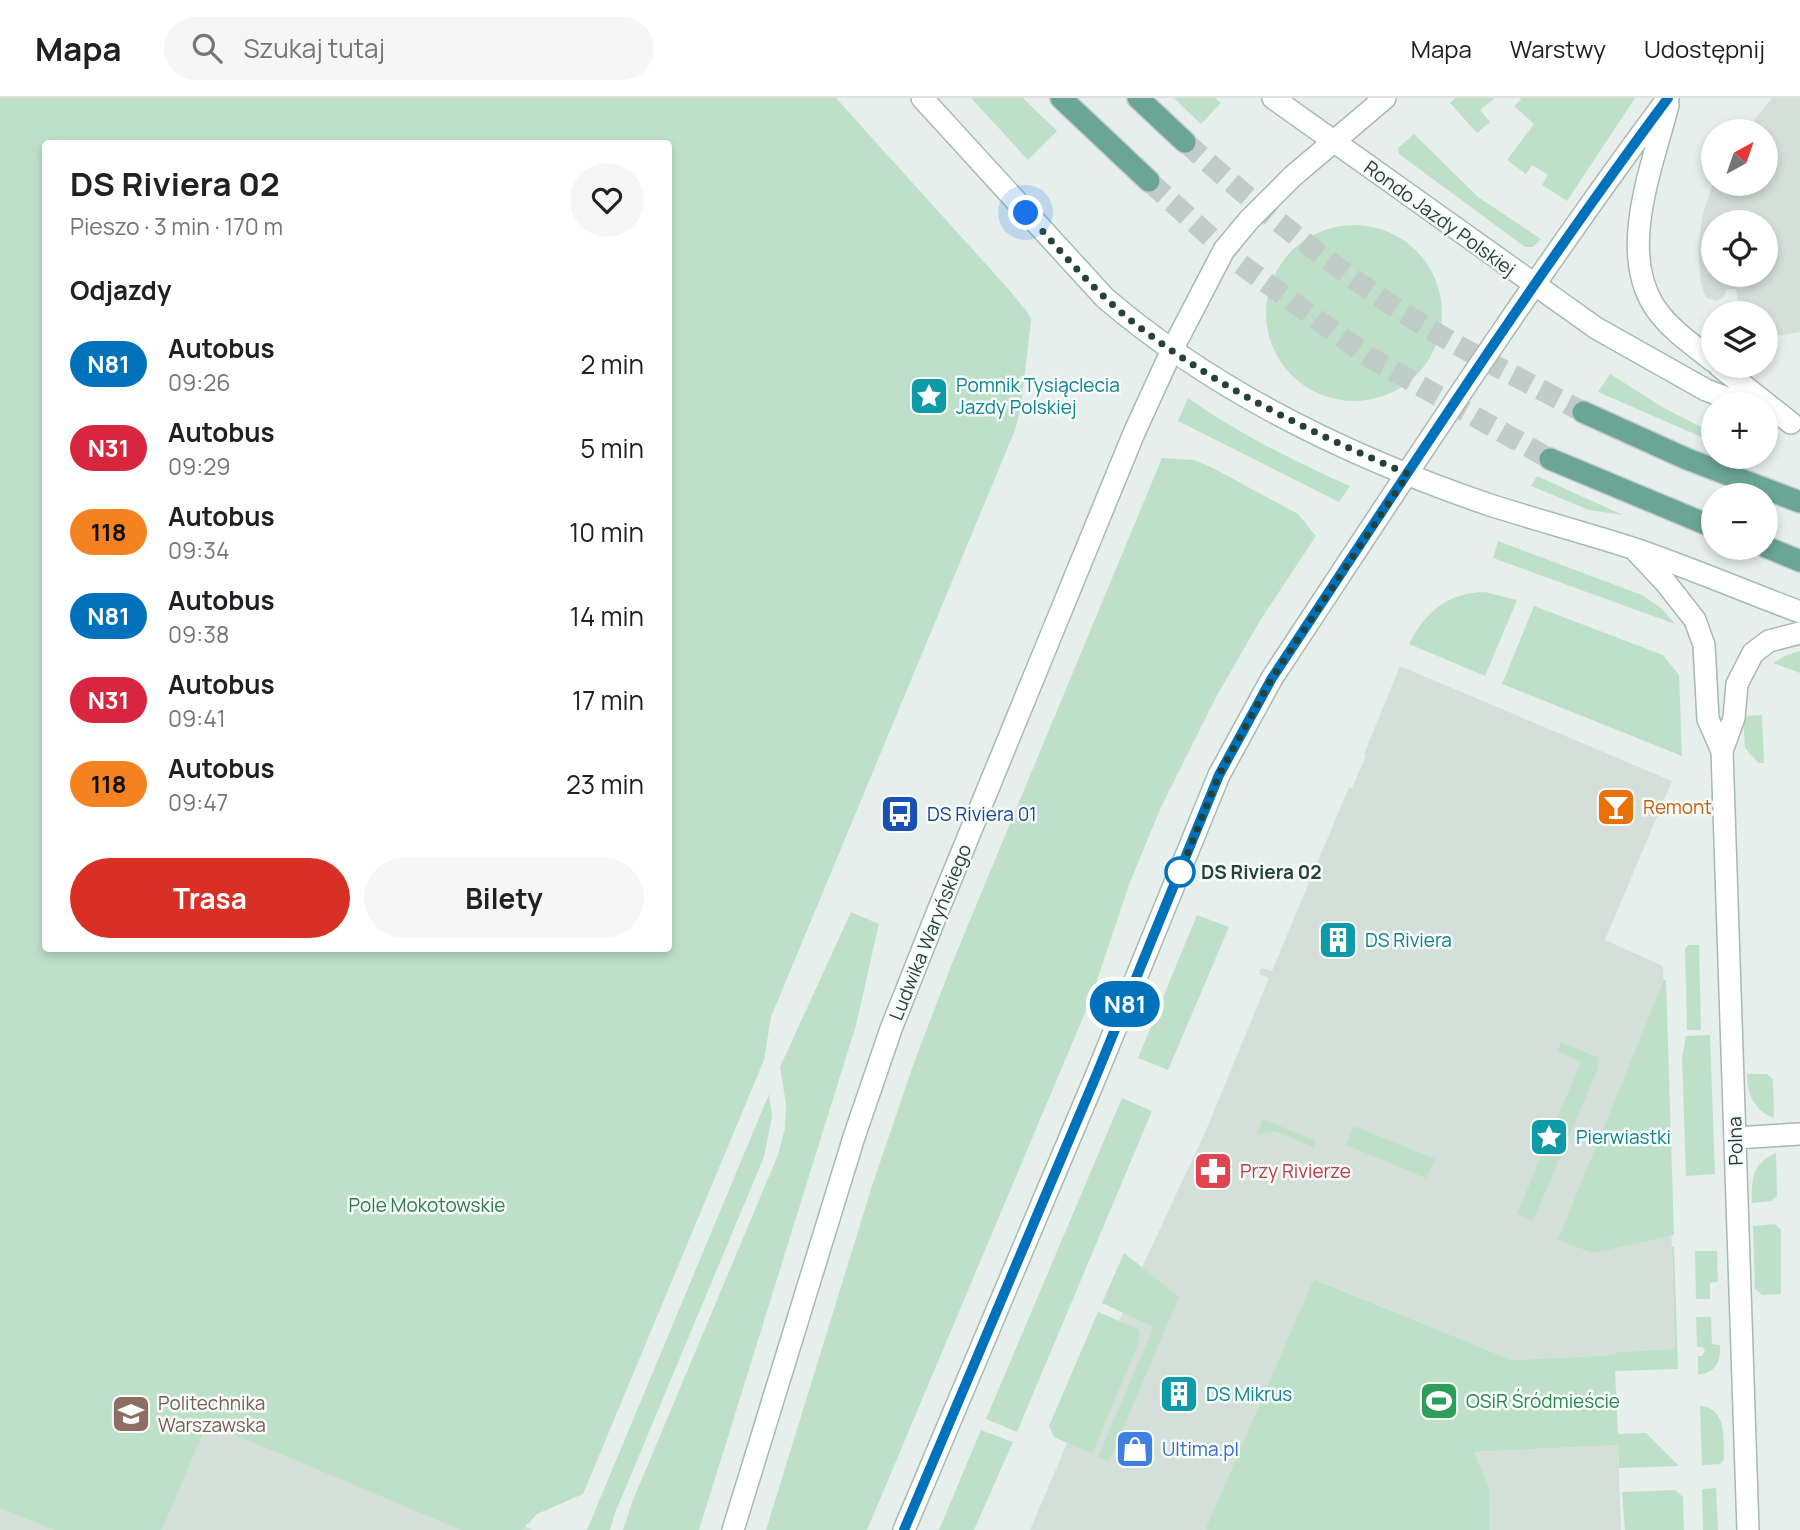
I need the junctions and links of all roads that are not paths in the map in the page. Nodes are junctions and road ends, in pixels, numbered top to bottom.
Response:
1 (922, 98) edge
2 (1061, 98) edge
3 (1138, 98) edge
4 (1273, 98) edge
5 (1385, 98) edge
6 (1669, 98) edge
7 (1333, 141) junction
8 (1185, 142) tunnel mouth
9 (1149, 181) tunnel mouth
10 (1534, 286) junction
11 (1172, 350) junction
12 (1701, 351) edge
13 (1735, 378) edge
14 (1711, 392) edge
15 (1583, 412) tunnel mouth
16 (1778, 418) edge
17 (1796, 425) edge
18 (1550, 459) tunnel mouth
19 (1408, 474) junction
20 (1800, 502) edge
21 (1701, 522) edge
22 (1634, 549) junction
23 (1778, 552) edge
24 (1800, 561) edge
25 (1800, 612) edge
26 (1800, 633) edge
27 (1722, 751) junction
28 (1800, 1134) edge
29 (1735, 1138) junction
30 (733, 1530) edge
31 (904, 1530) edge
32 (1748, 1530) edge

1 - 11 main road
2 - 9 main road
3 - 8 main road
4 - 7 main road, Rondo Jazdy Polskiej
5 - 7 main road
6 - 10 main road
6 - 12 main road
7 - 10 main road, Rondo Jazdy Polskiej
7 - 11 main road
10 - 14 main road
10 - 19 main road, Rondo Jazdy Polskiej
11 - 19 main road
11 - 30 main road, Ludwika Waryńskiego
13 - 17 main road
15 - 20 main road
16 - 17 main road
18 - 21 main road
19 - 22 main road
19 - 31 main road
22 - 25 main road
22 - 27 main road, Polna
23 - 24 main road
26 - 27 main road, Polna
27 - 29 main road, Polna
28 - 29 main road
29 - 32 main road, Polna

